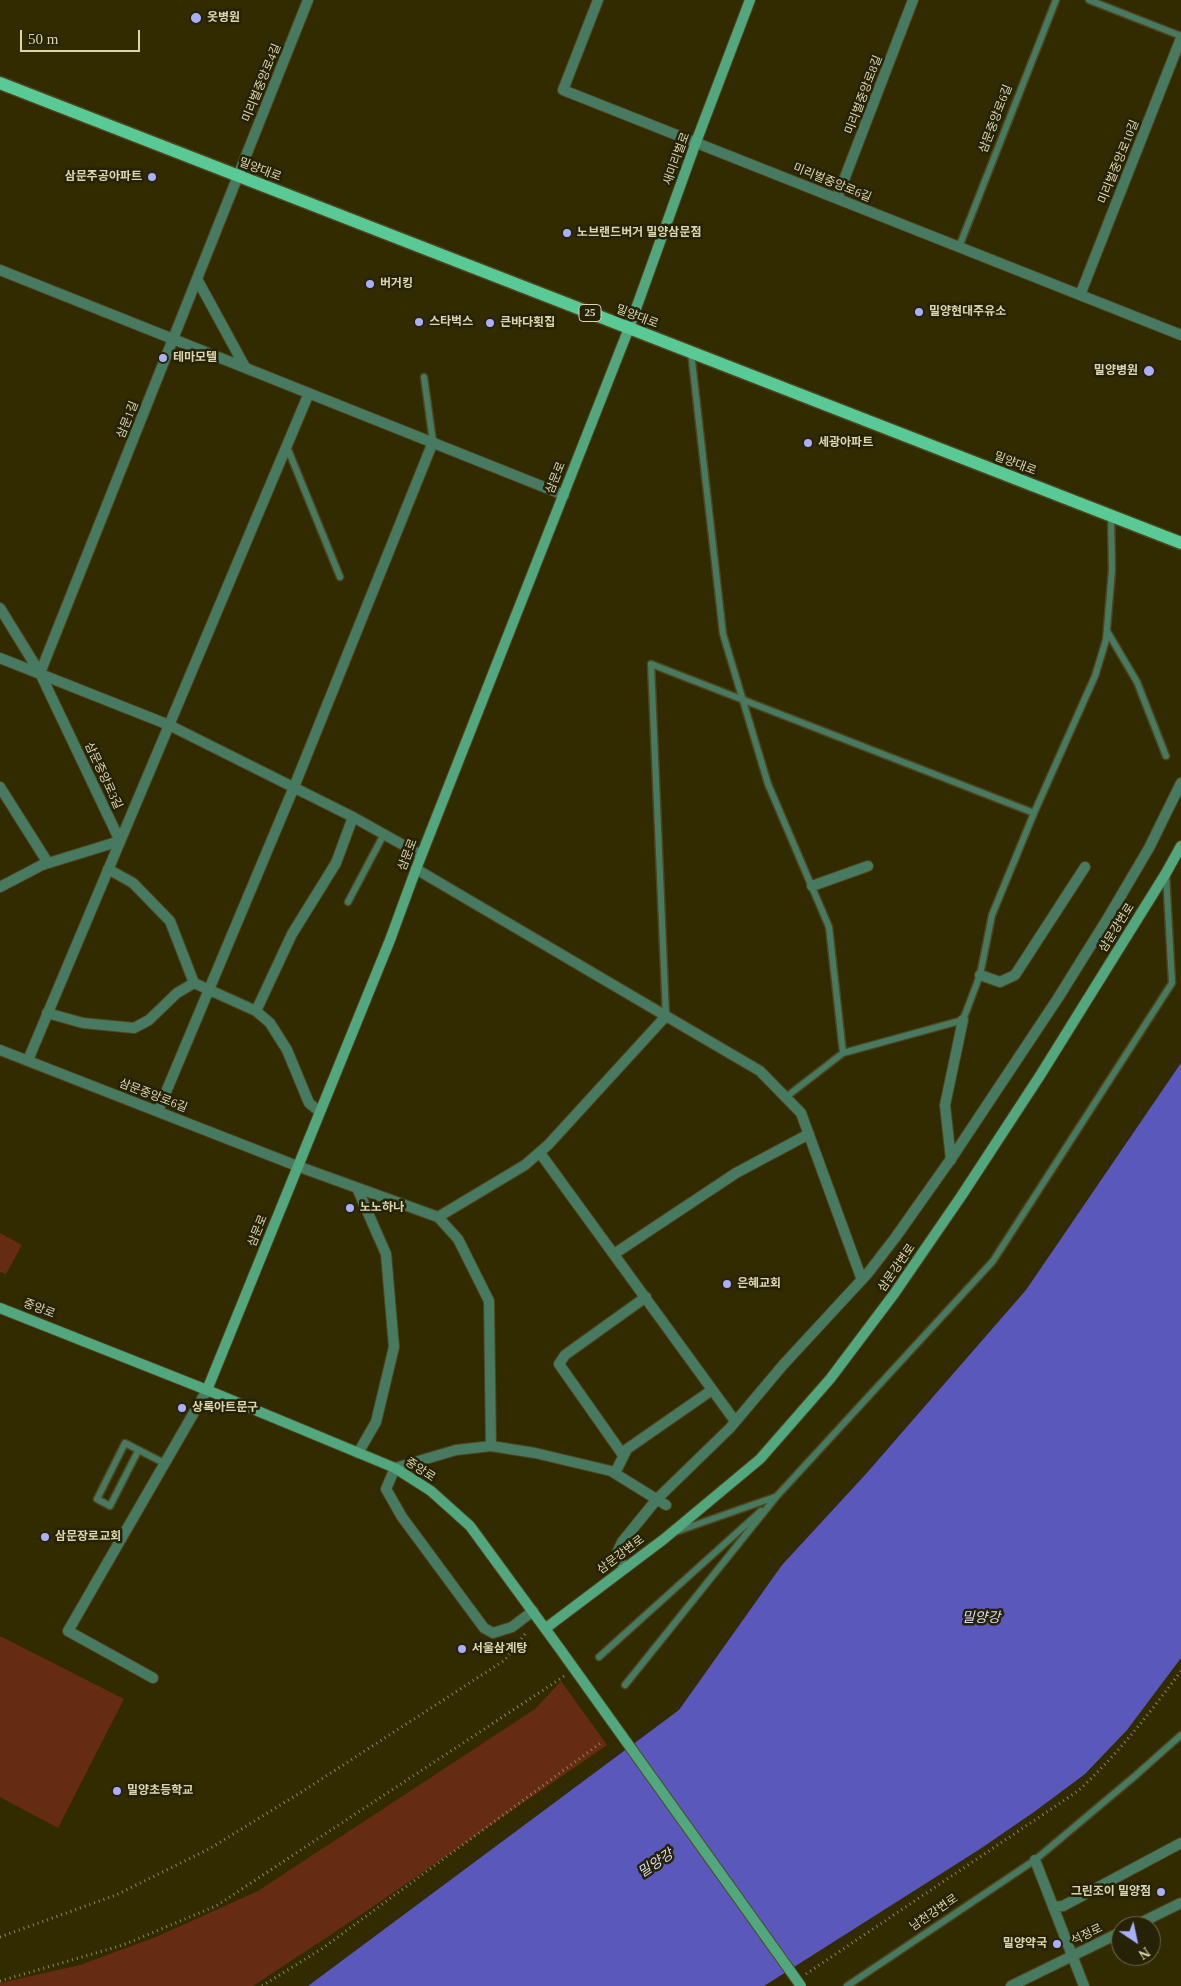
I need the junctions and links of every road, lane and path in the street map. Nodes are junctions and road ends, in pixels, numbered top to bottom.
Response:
1 (308, 0) edge
2 (598, 0) edge
3 (750, 0) edge
4 (913, 0) edge
5 (1056, 0) edge
6 (1089, 0) edge
7 (1181, 37) edge
8 (0, 83) edge
9 (696, 142) junction
10 (238, 176) junction
11 (837, 198) junction
12 (959, 247) junction
13 (0, 270) edge
14 (197, 278) junction
15 (1080, 295) junction
16 (629, 328) junction
17 (1181, 335) edge
18 (173, 339) junction
19 (691, 352) junction
20 (245, 367) junction
21 (424, 376) dead end
22 (310, 393) junction
23 (432, 442) junction
24 (287, 447) junction
25 (564, 494) junction
26 (1111, 516) junction
27 (1181, 543) edge
28 (340, 577) dead end
29 (0, 608) edge
30 (1107, 631) junction
31 (0, 658) edge
32 (40, 673) junction
33 (743, 700) junction
34 (169, 725) junction
35 (1166, 756) dead end
36 (1181, 784) edge
37 (0, 787) edge
38 (294, 787) junction
39 (1034, 813) junction
40 (353, 817) junction
41 (384, 834) junction
42 (120, 841) junction
43 (1181, 846) edge
44 (421, 855) junction
45 (48, 863) junction
46 (868, 866) dead end
47 (1085, 867) dead end
48 (108, 869) junction
49 (416, 869) junction
50 (1166, 873) junction
51 (812, 886) junction
52 (0, 887) edge
53 (348, 902) dead end
54 (980, 975) junction
55 (194, 983) junction
56 (209, 989) junction
57 (256, 1011) junction
58 (47, 1014) junction
59 (666, 1016) junction
60 (962, 1020) junction
61 (0, 1050) edge
62 (844, 1053) junction
63 (28, 1060) junction
64 (786, 1098) junction
65 (158, 1111) junction
66 (320, 1112) junction
67 (809, 1134) junction
68 (540, 1153) junction
69 (951, 1160) junction
70 (297, 1166) junction
71 (357, 1188) junction
72 (438, 1217) junction
73 (614, 1254) junction
74 (862, 1280) junction
75 (646, 1297) junction
76 (0, 1308) edge
77 (207, 1390) junction
78 (712, 1390) junction
79 (735, 1421) junction
80 (491, 1446) junction
81 (138, 1451) junction
82 (358, 1452) junction
83 (623, 1455) junction
84 (166, 1464) junction
85 (395, 1468) junction
86 (615, 1473) junction
87 (776, 1497) junction
88 (657, 1499) junction
89 (666, 1504) dead end
90 (671, 1533) junction
91 (625, 1568) junction
92 (536, 1615) junction
93 (546, 1628) junction
94 (599, 1657) dead end
95 (1181, 1671) edge
96 (566, 1674) dead end
97 (153, 1678) dead end
98 (625, 1685) dead end
99 (1181, 1735) edge
100 (602, 1742) dead end
101 (1181, 1843) edge
102 (1035, 1860) junction
103 (1178, 1904) edge
104 (1054, 1906) junction
105 (1154, 1916) edge
106 (1181, 1916) edge
107 (0, 1937) edge
108 (1111, 1937) edge
109 (1073, 1955) junction
110 (804, 1975) dead end
111 (0, 1981) edge
112 (262, 1986) edge
113 (801, 1986) edge
114 (847, 1986) edge
115 (1011, 1986) edge
116 (1084, 1986) edge

1 - 10 street, 미리벌중앙로4길
2 - 9 street, 미리벌중앙로6길
3 - 9 street, 새미리벌로
4 - 11 street, 미리벌중앙로8길
5 - 12 lane, 삼문중앙로6길
6 - 7 lane
7 - 15 street, 미리벌중앙로10길
8 - 10 main road, 밀양대로 / 25
9 - 11 street, 미리벌중앙로6길
9 - 16 street, 새미리벌로
10 - 14 street, 삼문1길
10 - 16 main road, 밀양대로 / 25
11 - 12 street, 미리벌중앙로6길
12 - 15 street, 미리벌중앙로6길
13 - 18 street
14 - 18 street, 삼문1길
14 - 20 street
15 - 17 street, 미리벌중앙로6길
16 - 19 main road, 밀양대로 / 25
16 - 25 street, 삼문로
18 - 20 street
18 - 32 street, 삼문1길
19 - 26 main road, 밀양대로 / 25
19 - 33 lane
20 - 22 street
21 - 23 lane
22 - 23 street
22 - 24 street
23 - 25 street
23 - 38 street
24 - 28 lane
24 - 34 street
25 - 44 street, 삼문로
26 - 27 main road, 밀양대로 / 25
26 - 30 lane
29 - 32 street, 삼문중앙로3길
30 - 35 lane
30 - 39 lane
31 - 32 street
32 - 34 street
32 - 42 street, 삼문중앙로3길
33 - 39 lane
33 - 51 lane
33 - 59 lane
34 - 38 street
34 - 42 street
36 - 69 street
37 - 45 street
38 - 40 street
38 - 56 street
39 - 54 lane
40 - 41 street
40 - 57 street
41 - 44 street
41 - 53 lane
42 - 45 street
42 - 48 street
43 - 50 street, 삼문강변로
44 - 49 street, 삼문로
45 - 52 street
46 - 51 street
47 - 54 street
48 - 55 street
48 - 58 street
49 - 59 street
49 - 66 street, 삼문로
50 - 87 lane
50 - 90 street, 삼문강변로
51 - 62 lane
54 - 60 lane
55 - 56 street
55 - 58 street
56 - 57 street
56 - 65 street
57 - 66 street
58 - 63 street
59 - 64 street
59 - 68 street
60 - 62 lane
60 - 69 street
61 - 63 street, 삼문중앙로6길
62 - 64 lane
63 - 65 street, 삼문중앙로6길
64 - 67 street
65 - 70 street, 삼문중앙로6길
66 - 70 street, 삼문로
67 - 73 street
67 - 74 street
68 - 72 street
68 - 73 street
69 - 74 street
70 - 71 street, 삼문중앙로6길
70 - 77 street, 삼문로
71 - 72 street, 삼문중앙로6길
71 - 82 street
72 - 80 street
73 - 75 street
74 - 79 street
75 - 78 street
75 - 83 street
76 - 77 street, 중앙로
77 - 82 street, 중앙로
77 - 84 street
78 - 79 street
78 - 83 street
79 - 88 street
80 - 85 street
80 - 86 street
81 - 81 lane
81 - 84 lane
82 - 85 street, 중앙로
83 - 86 street
84 - 97 street
85 - 92 street, 중앙로
85 - 92 street
86 - 88 street
87 - 90 lane
87 - 94 lane
87 - 98 lane
88 - 89 street
88 - 91 street
90 - 91 street, 삼문강변로
91 - 93 street, 삼문강변로
92 - 93 street, 중앙로
92 - 107 path
93 - 113 street, 중앙로, bridge
95 - 110 path
96 - 111 path
99 - 102 lane, 남천강변로
100 - 112 path
101 - 104 street
102 - 104 street
102 - 114 lane, 남천강변로
103 - 105 street
103 - 106 street
104 - 109 street
108 - 109 street, 석정로
109 - 115 street, 석정로
109 - 116 street

